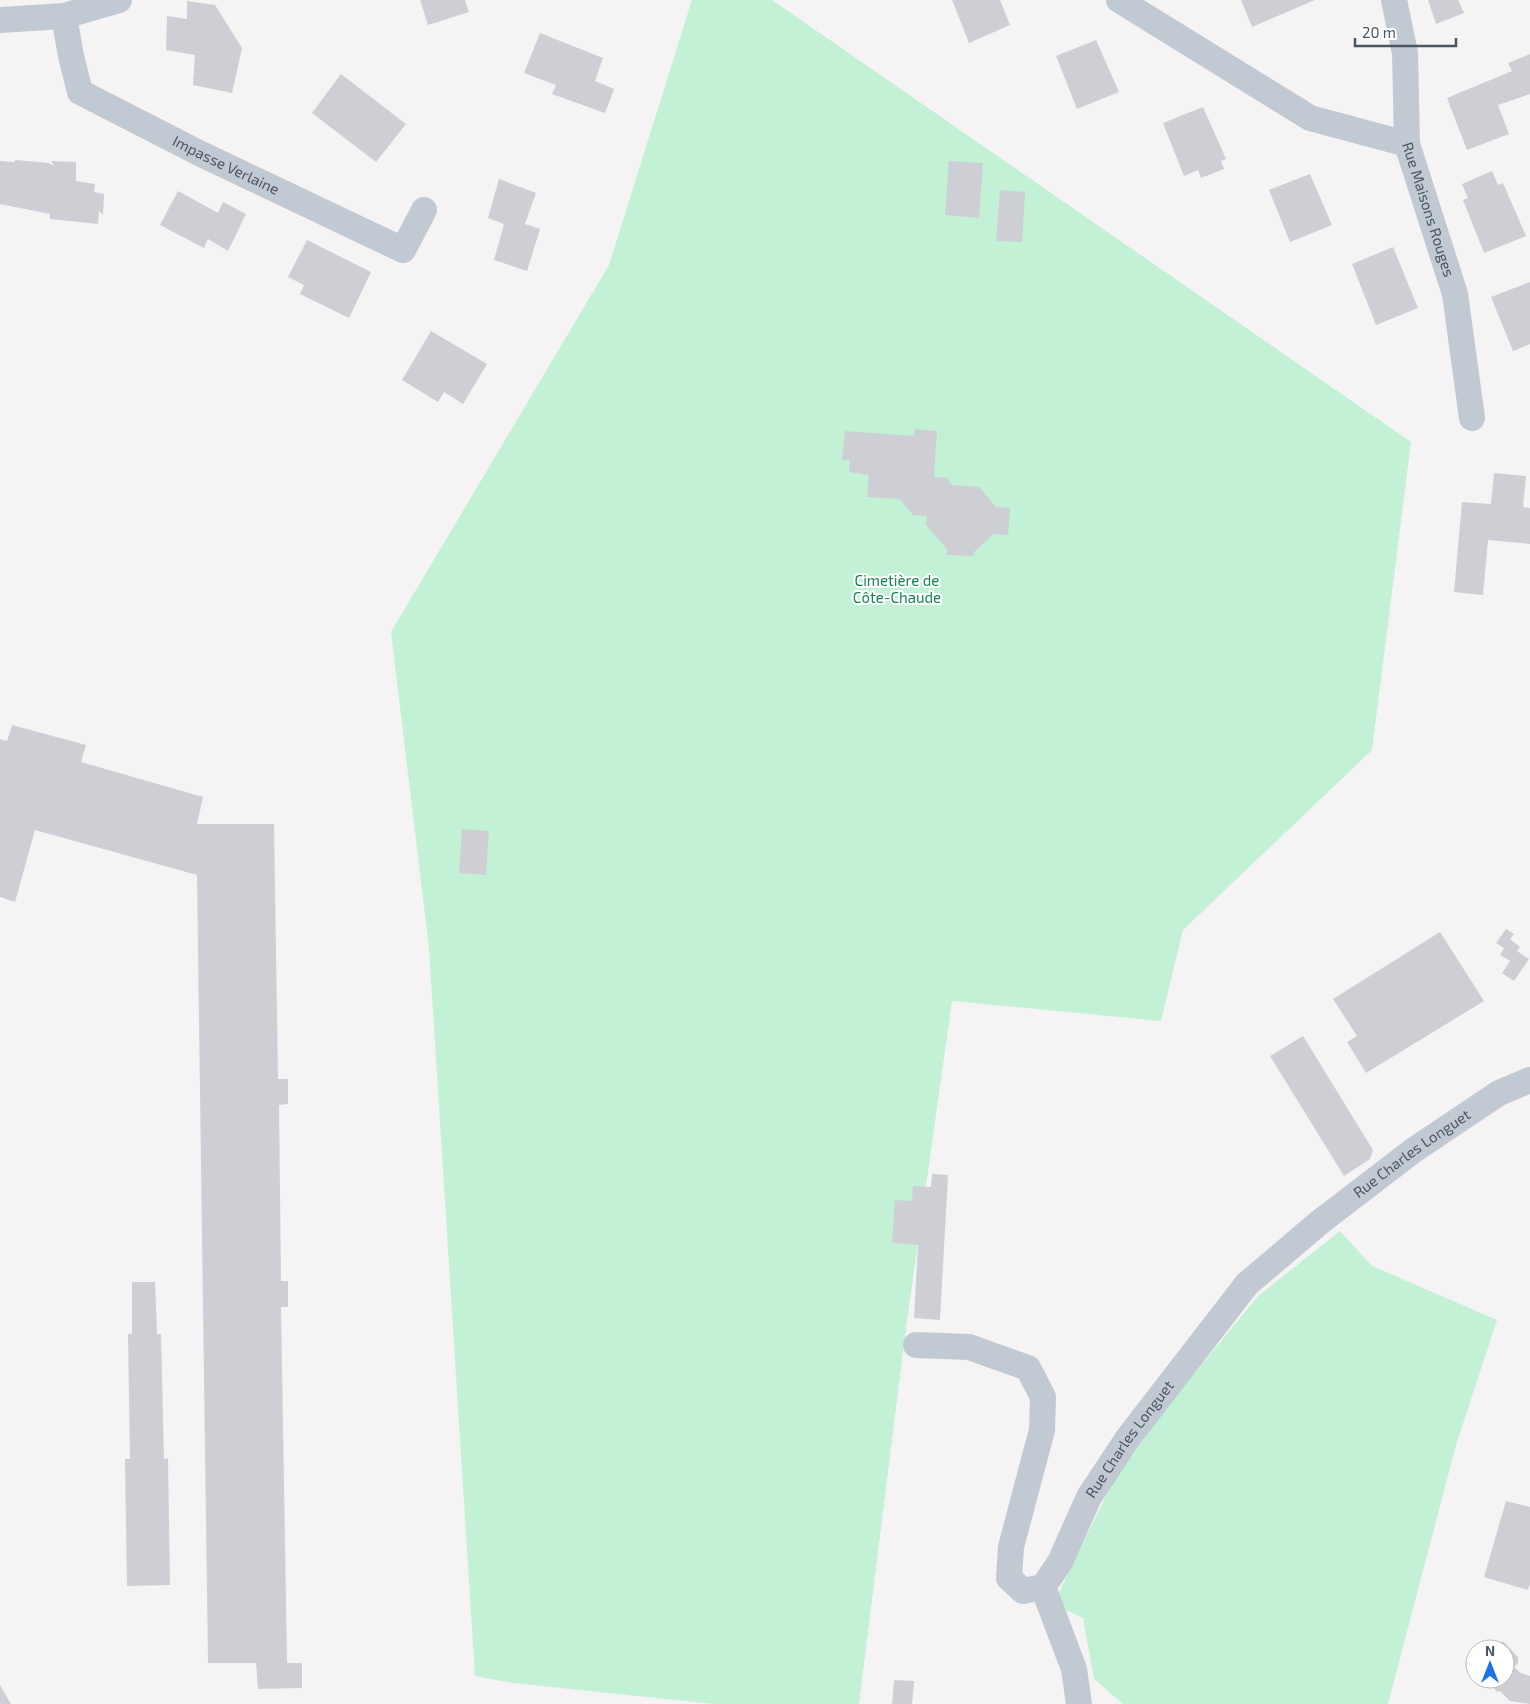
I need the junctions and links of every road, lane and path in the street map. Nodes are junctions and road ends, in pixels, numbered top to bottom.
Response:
1 (119, 0) edge
2 (1119, 0) edge
3 (1394, 0) edge
4 (64, 16) junction
5 (0, 20) edge
6 (1407, 144) junction
7 (424, 210) dead end
8 (1472, 418) dead end
9 (1530, 1080) edge
10 (916, 1345) dead end
11 (1043, 1587) junction
12 (1079, 1704) edge

1 - 4 street
2 - 6 street
3 - 6 street, Rue Maisons Rouges
4 - 5 street
4 - 7 street, Impasse Verlaine
6 - 8 street, Rue Maisons Rouges
9 - 11 street, Rue Charles Longuet
10 - 11 street
11 - 12 street

